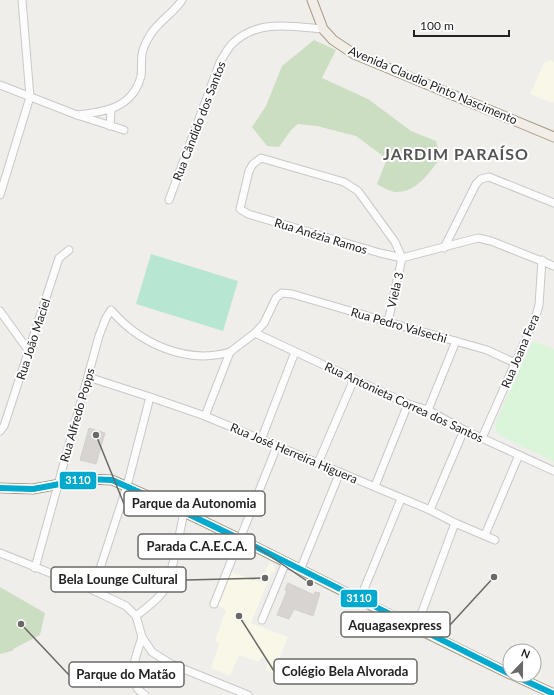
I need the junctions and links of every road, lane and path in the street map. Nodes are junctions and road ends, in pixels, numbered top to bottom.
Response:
1 (22, 0) edge
2 (182, 0) edge
3 (312, 0) edge
4 (323, 29) junction
5 (0, 85) edge
6 (30, 97) junction
7 (111, 110) junction
8 (77, 115) junction
9 (110, 126) junction
10 (124, 130) dead end
11 (554, 137) edge
12 (2, 182) edge
13 (0, 194) edge
14 (168, 200) dead end
15 (554, 203) edge
16 (444, 248) junction
17 (69, 250) dead end
18 (402, 258) junction
19 (542, 260) junction
20 (554, 266) edge
21 (0, 311) edge
22 (388, 322) junction
23 (255, 333) junction
24 (456, 341) junction
25 (28, 350) junction
26 (230, 352) junction
27 (295, 352) junction
28 (515, 363) junction
29 (88, 377) junction
30 (354, 379) junction
31 (150, 397) junction
32 (408, 404) junction
33 (428, 410) junction
34 (205, 416) junction
35 (464, 430) junction
36 (0, 431) edge
37 (482, 438) junction
38 (262, 440) junction
39 (277, 446) junction
40 (519, 455) junction
41 (318, 463) junction
42 (340, 472) junction
43 (554, 472) edge
44 (58, 485) junction
45 (127, 486) junction
46 (375, 486) junction
47 (0, 488) edge
48 (401, 499) junction
49 (430, 510) junction
50 (184, 512) junction
51 (456, 523) junction
52 (485, 535) junction
53 (240, 539) junction
54 (495, 540) dead end
55 (0, 553) edge
56 (286, 562) junction
57 (35, 568) junction
58 (300, 568) junction
59 (93, 590) junction
60 (360, 599) junction
61 (214, 604) dead end
62 (136, 616) junction
63 (262, 620) dead end
64 (416, 628) junction
65 (142, 637) junction
66 (502, 670) edge
67 (530, 683) edge
68 (554, 694) edge
69 (145, 695) edge
70 (248, 695) edge

1 - 6 street
2 - 7 street
3 - 4 main road, Avenida Claudio Pinto Nascimento
4 - 11 main road, Avenida Claudio Pinto Nascimento
4 - 14 street, Rua Cândido dos Santos
5 - 6 street
6 - 8 street
6 - 12 street
7 - 8 street
7 - 9 street
8 - 9 street
9 - 10 street
12 - 13 street
15 - 16 street
16 - 18 street
16 - 19 street
17 - 25 street, Rua João Maciel
18 - 18 street, Rua Anézia Ramos
18 - 22 street, Viela 3
19 - 20 street
19 - 28 street, Rua Joana Fera
21 - 25 street
22 - 23 street, Rua Pedro Valsechi
22 - 24 street, Rua Pedro Valsechi
23 - 26 street
23 - 27 street, Rua Antonieta Correa dos Santos
24 - 28 street, Rua Pedro Valsechi
24 - 33 street
25 - 36 street, Rua João Maciel
26 - 29 street, Rua Alfredo Popps
26 - 34 street
27 - 30 street, Rua Antonieta Correa dos Santos
27 - 38 street
28 - 37 street, Rua Joana Fera
29 - 31 street, Rua José Herreira Higuera
29 - 44 street, Rua Alfredo Popps
30 - 32 street, Rua Antonieta Correa dos Santos
30 - 41 street
31 - 34 street, Rua José Herreira Higuera
31 - 45 street
32 - 33 street, Rua Antonieta Correa dos Santos
32 - 46 street
33 - 35 street, Rua Antonieta Correa dos Santos
34 - 38 street, Rua José Herreira Higuera
35 - 37 street, Rua Antonieta Correa dos Santos
35 - 49 street
37 - 40 street, Rua Antonieta Correa dos Santos
38 - 39 street, Rua José Herreira Higuera
39 - 41 street, Rua José Herreira Higuera
39 - 53 street
40 - 43 street, Rua Antonieta Correa dos Santos
40 - 52 street
41 - 42 street, Rua José Herreira Higuera
42 - 46 street, Rua José Herreira Higuera
42 - 58 street
44 - 45 main road
44 - 47 main road
44 - 57 street, Rua Alfredo Popps
45 - 50 main road
45 - 59 street
46 - 48 street, Rua José Herreira Higuera
48 - 49 street, Rua José Herreira Higuera
48 - 60 street
49 - 51 street, Rua José Herreira Higuera
50 - 53 main road
50 - 62 street
51 - 52 street, Rua José Herreira Higuera
51 - 64 street
52 - 54 street, Rua José Herreira Higuera
53 - 56 main road
53 - 61 street
55 - 57 street
56 - 58 main road
56 - 63 street
57 - 59 street
58 - 60 main road
59 - 62 street
60 - 64 main road
62 - 65 street
64 - 66 main road
65 - 69 street
65 - 70 street
67 - 68 main road

